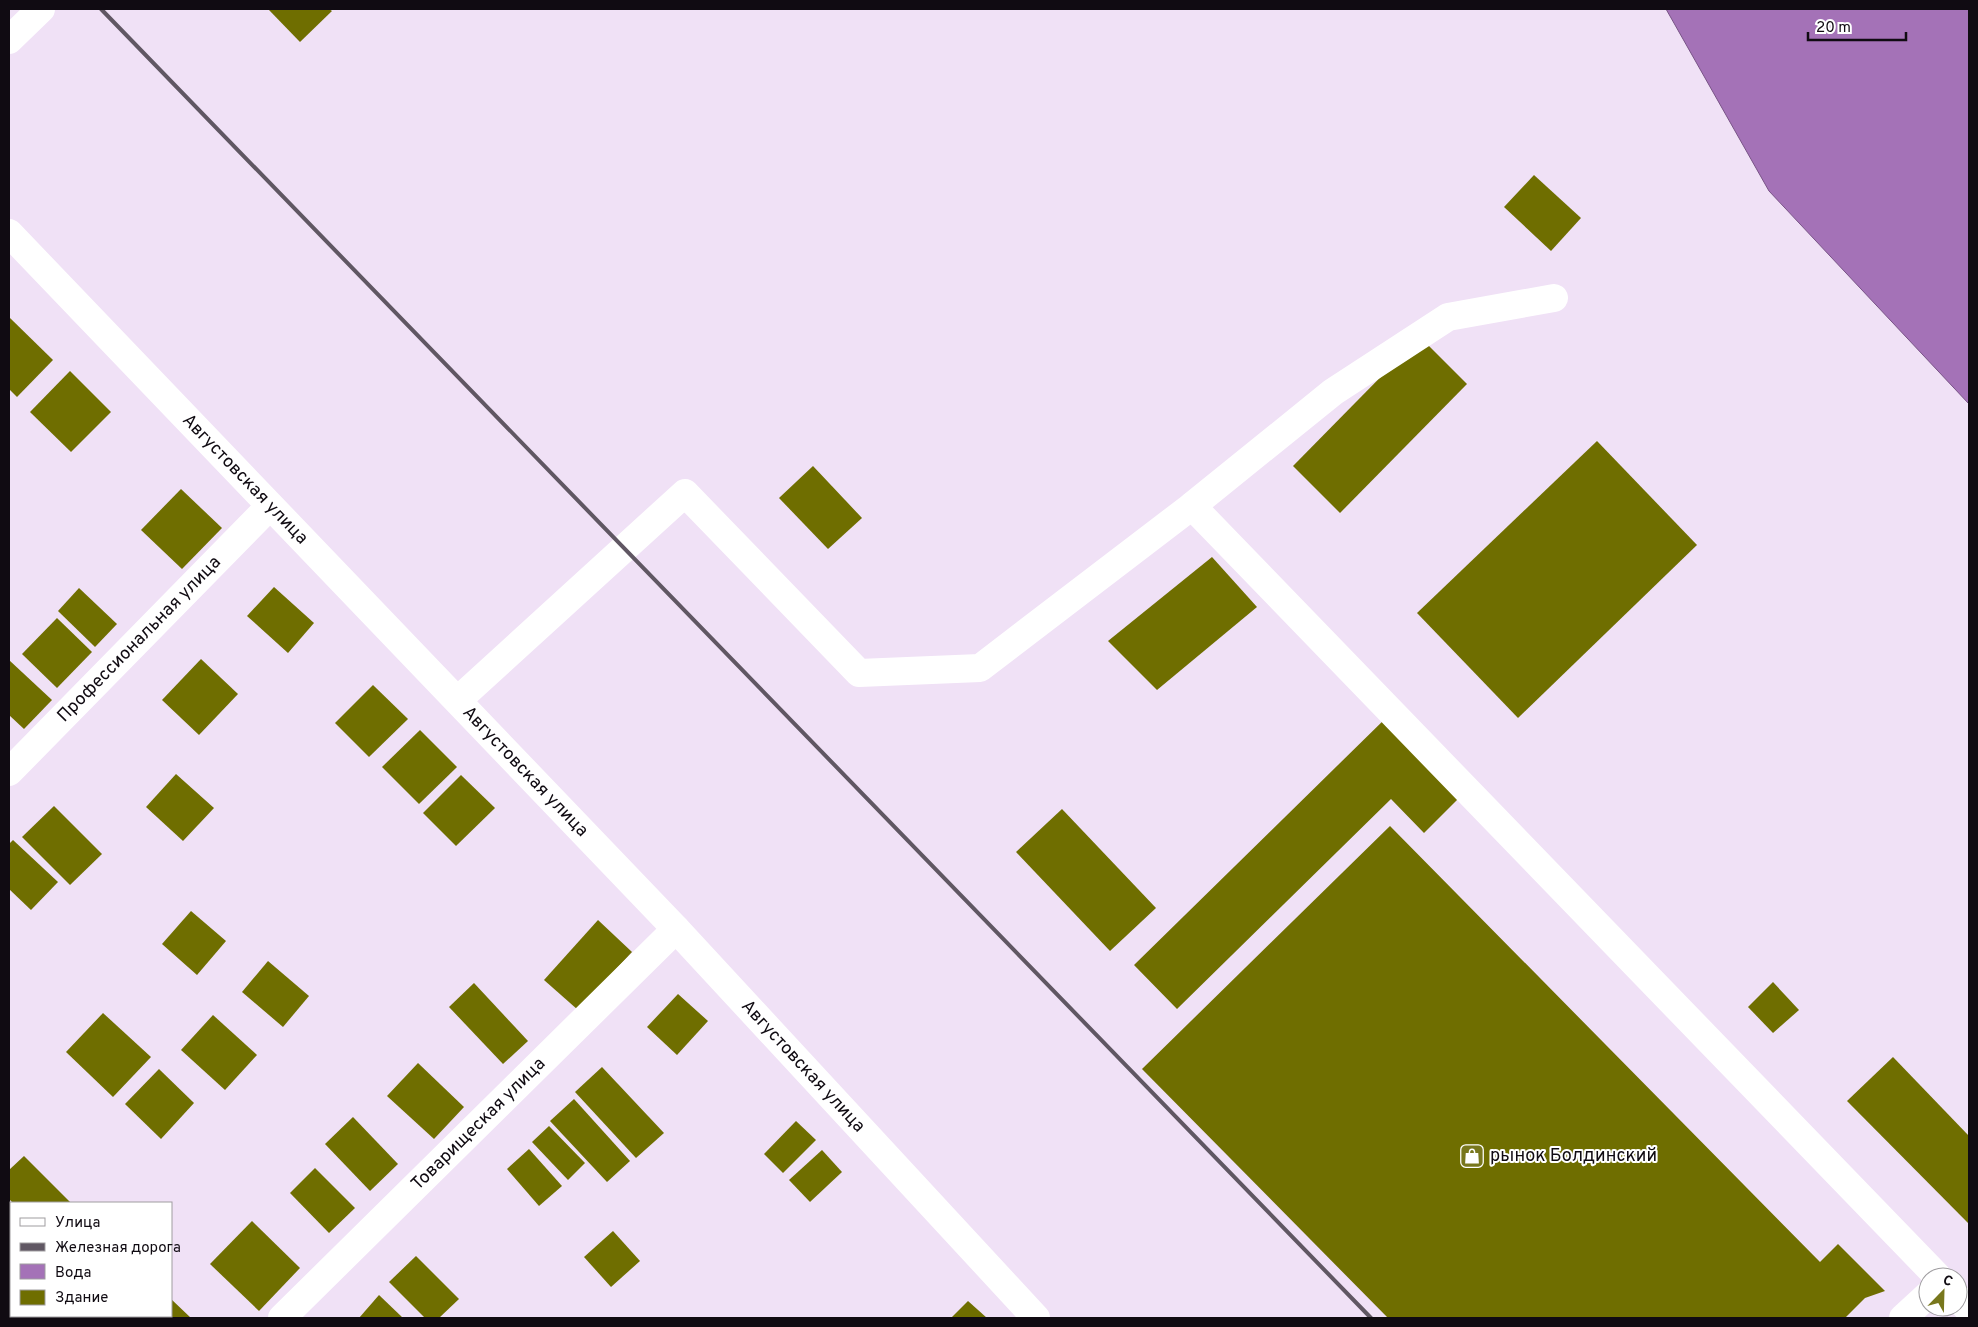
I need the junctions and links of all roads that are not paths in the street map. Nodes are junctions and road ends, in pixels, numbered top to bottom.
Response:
1 (41, 9) edge
2 (9, 40) edge
3 (9, 232) edge
4 (1554, 298) dead end
5 (270, 506) junction
6 (1192, 506) junction
7 (458, 700) junction
8 (9, 772) edge
9 (676, 929) junction
10 (1928, 1267) edge
11 (1918, 1304) edge
12 (282, 1318) edge
13 (1036, 1318) edge
14 (1903, 1318) edge

1 - 2 street
3 - 5 street, Августовская улица
4 - 6 street
5 - 7 street, Августовская улица
5 - 8 street, Профессиональная улица
6 - 7 street
6 - 10 street
7 - 9 street, Августовская улица
9 - 12 street, Товарищеская улица
9 - 13 street, Августовская улица
11 - 14 street

